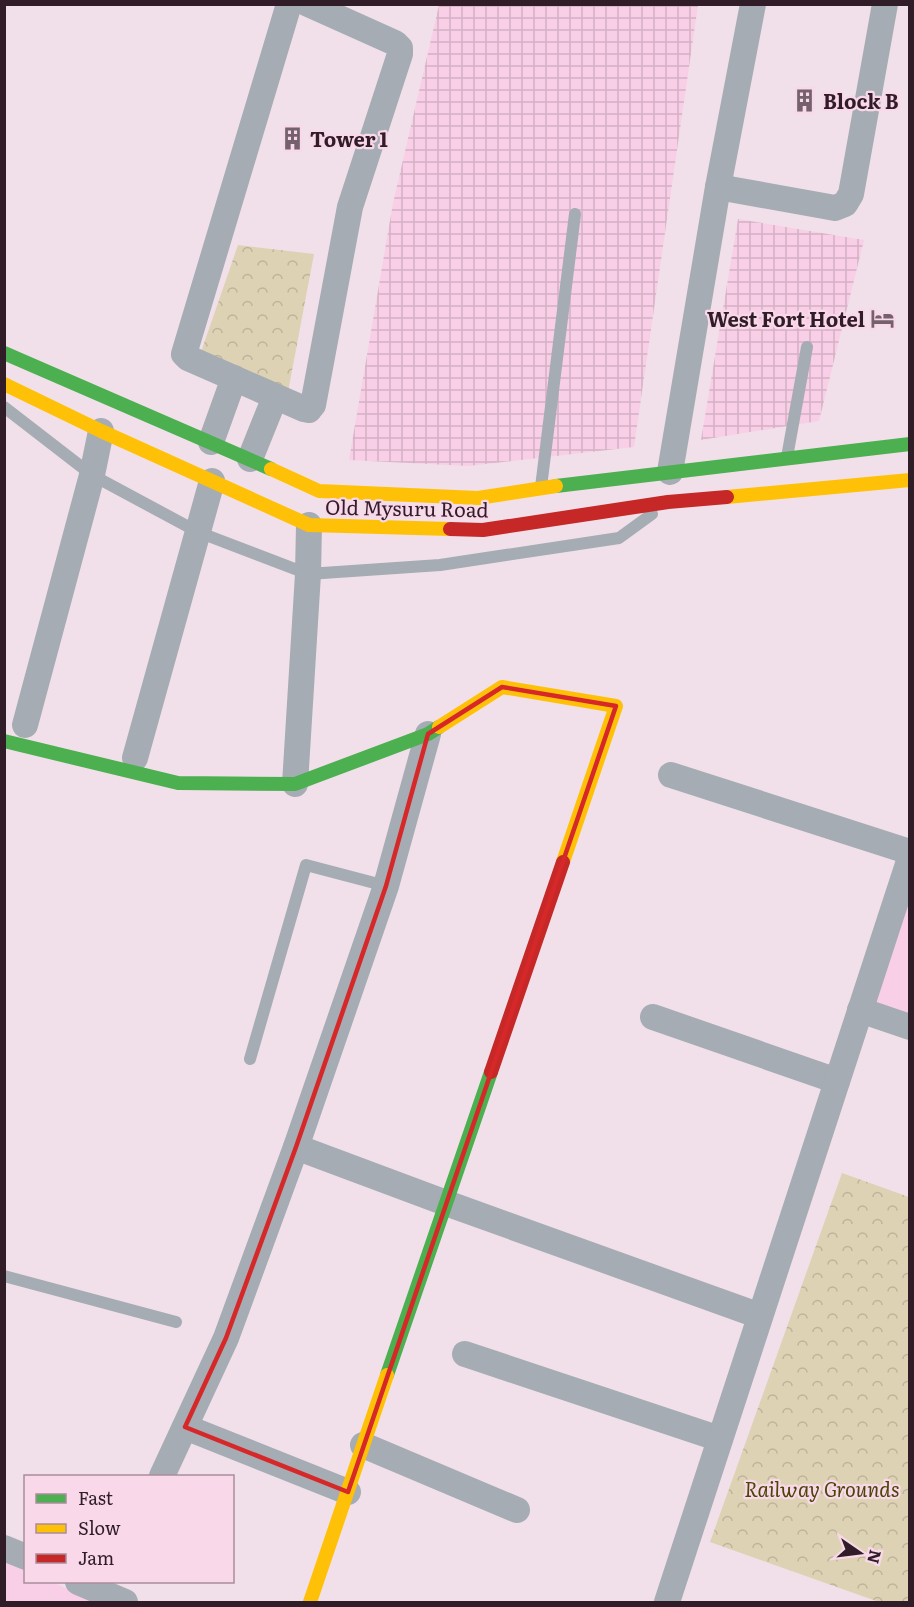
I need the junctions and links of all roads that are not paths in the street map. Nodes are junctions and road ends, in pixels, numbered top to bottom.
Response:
1 (289, 4) edge
2 (308, 4) edge
3 (753, 4) edge
4 (885, 4) edge
5 (718, 188) junction
6 (575, 214) dead end
7 (807, 347) dead end
8 (4, 353) edge
9 (234, 378) junction
10 (4, 384) edge
11 (275, 397) junction
12 (4, 407) edge
13 (101, 431) junction
14 (909, 441) edge
15 (210, 442) junction
16 (786, 458) junction
17 (250, 459) junction
18 (670, 472) junction
19 (92, 475) junction
20 (909, 480) edge
21 (212, 481) junction
22 (540, 488) junction
23 (668, 502) junction
24 (309, 525) junction
25 (198, 532) junction
26 (308, 574) junction
27 (25, 725) dead end
28 (428, 734) junction
29 (4, 741) edge
30 (135, 758) dead end
31 (671, 775) dead end
32 (295, 784) junction
33 (909, 852) edge
34 (909, 858) edge
35 (386, 886) junction
36 (860, 1010) junction
37 (653, 1017) dead end
38 (909, 1027) edge
39 (250, 1059) dead end
40 (837, 1081) junction
41 (296, 1147) junction
42 (446, 1203) junction
43 (4, 1276) edge
44 (760, 1316) junction
45 (176, 1322) dead end
46 (465, 1354) dead end
47 (186, 1427) junction
48 (720, 1439) junction
49 (363, 1445) junction
50 (162, 1475) edge
51 (348, 1492) junction
52 (517, 1510) dead end
53 (4, 1548) edge
54 (24, 1556) edge
55 (84, 1583) edge
56 (115, 1593) edge
57 (310, 1602) edge
58 (667, 1602) edge

1 - 9 street
2 - 11 street
3 - 5 street
4 - 5 street
5 - 18 street
6 - 22 lane
7 - 16 lane
8 - 15 main road, Old Mysuru Road
9 - 11 street
9 - 15 street
10 - 13 main road, Old Mysuru Road
11 - 17 street
12 - 19 lane
13 - 19 street
13 - 21 main road, Old Mysuru Road
14 - 16 main road, Old Mysuru Road
15 - 17 main road, Old Mysuru Road
16 - 18 main road, Old Mysuru Road
17 - 22 main road, Old Mysuru Road
18 - 22 main road, Old Mysuru Road
19 - 25 lane
19 - 27 street
20 - 23 main road, Old Mysuru Road
21 - 24 main road, Old Mysuru Road
21 - 25 street
23 - 24 main road, Old Mysuru Road
23 - 26 lane
24 - 26 street
25 - 26 lane
25 - 30 street
26 - 32 street
28 - 32 main road
28 - 35 street
28 - 42 main road
29 - 32 main road
31 - 33 street
34 - 36 street
35 - 39 lane
35 - 41 street
36 - 38 street
36 - 40 street
37 - 40 street
40 - 44 street
41 - 42 street
41 - 47 street
42 - 44 street
42 - 49 main road
43 - 45 lane
44 - 48 street
46 - 48 street
47 - 50 street
47 - 51 street
48 - 58 street
49 - 51 main road
49 - 52 street
51 - 57 main road
53 - 54 street
55 - 56 street

